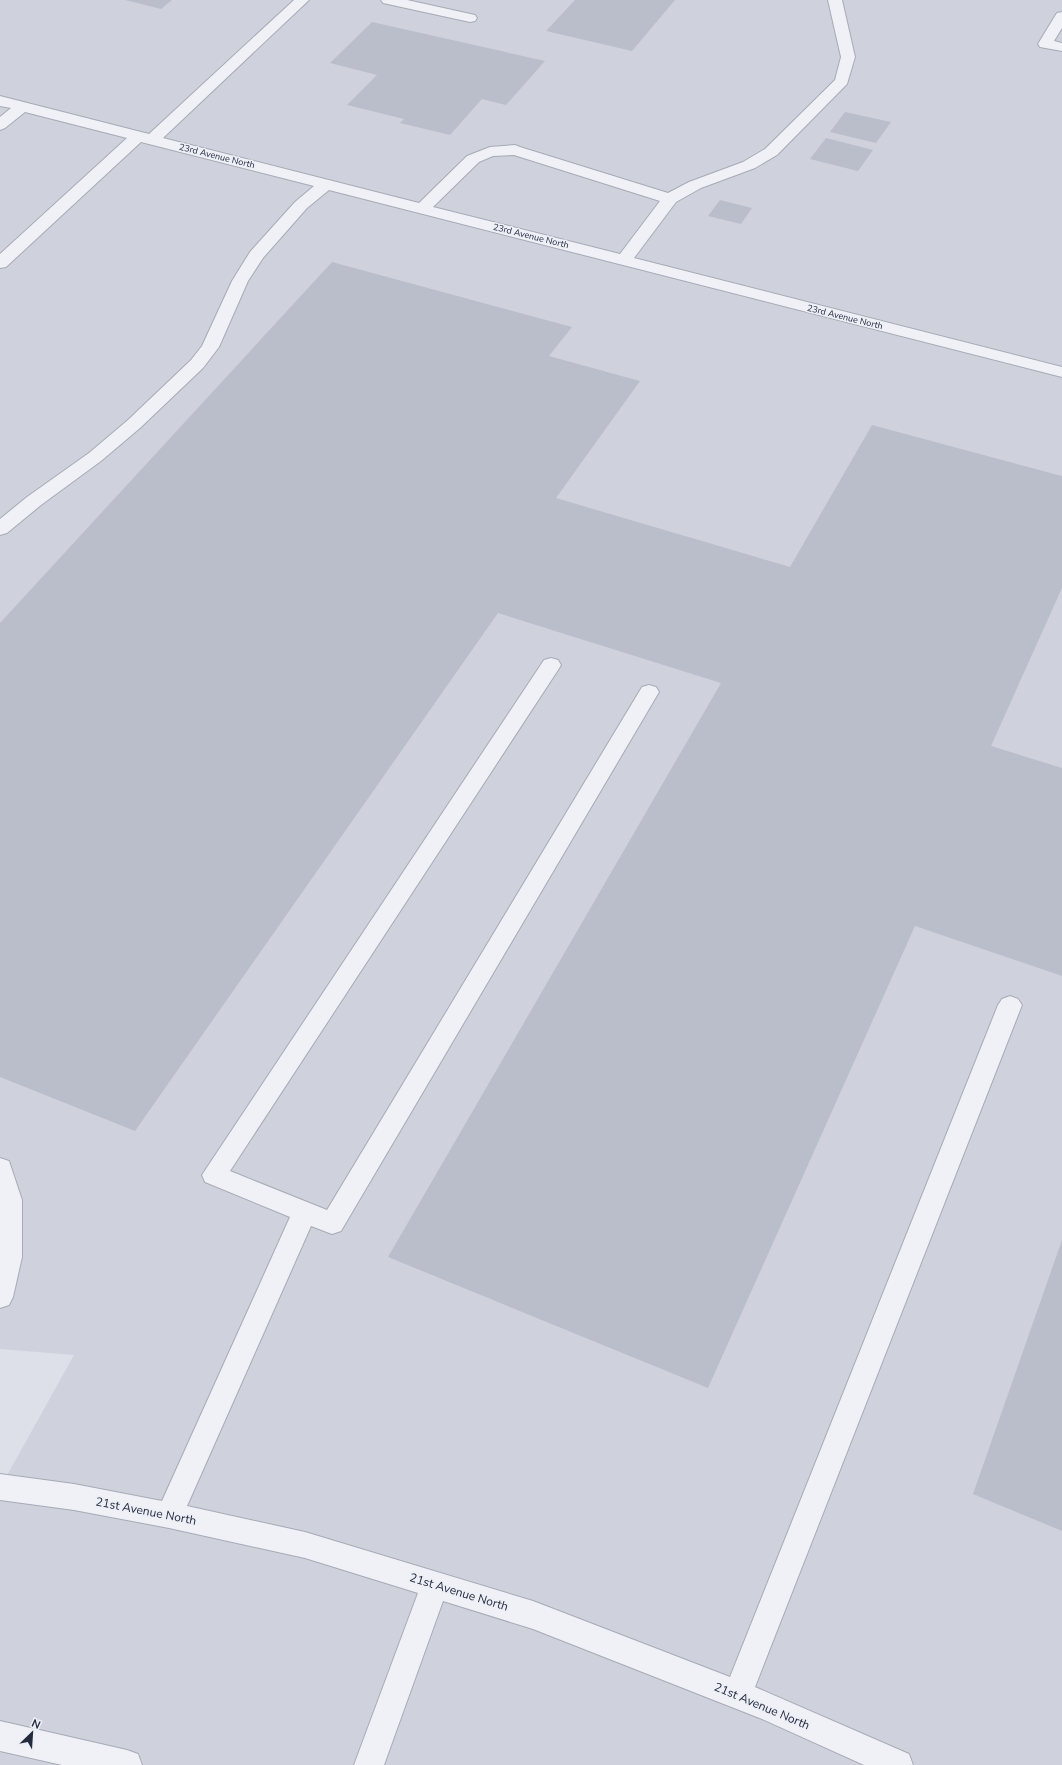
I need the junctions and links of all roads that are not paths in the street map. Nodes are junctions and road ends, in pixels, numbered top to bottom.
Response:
1 (302, 0) edge
2 (388, 0) edge
3 (835, 0) edge
4 (1062, 16) edge
5 (470, 18) dead end
6 (1062, 47) edge
7 (0, 101) edge
8 (22, 107) junction
9 (0, 125) edge
10 (145, 138) junction
11 (326, 184) junction
12 (670, 199) junction
13 (423, 208) junction
14 (624, 260) junction
15 (0, 262) edge
16 (1062, 372) edge
17 (0, 529) edge
18 (551, 665) dead end
19 (650, 692) dead end
20 (1010, 1005) dead end
21 (0, 1168) edge
22 (305, 1212) junction
23 (0, 1297) edge
24 (0, 1487) edge
25 (168, 1515) junction
26 (435, 1585) junction
27 (737, 1695) junction
28 (0, 1736) edge
29 (127, 1765) edge
30 (370, 1765) edge
31 (898, 1765) edge

1 - 10 street
2 - 5 street
3 - 12 street
4 - 6 street
7 - 8 street, 23rd Avenue North
8 - 9 street
8 - 10 street, 23rd Avenue North
10 - 11 street, 23rd Avenue North
10 - 15 street
11 - 13 street, 23rd Avenue North
11 - 17 street
12 - 13 street
12 - 14 street
13 - 14 street, 23rd Avenue North
14 - 16 street, 23rd Avenue North
18 - 22 street
19 - 22 street
20 - 27 street
21 - 23 street
22 - 25 street
24 - 25 street, 21st Avenue North
25 - 26 street, 21st Avenue North
26 - 27 street, 21st Avenue North
26 - 30 street
27 - 31 street, 21st Avenue North
28 - 29 street

